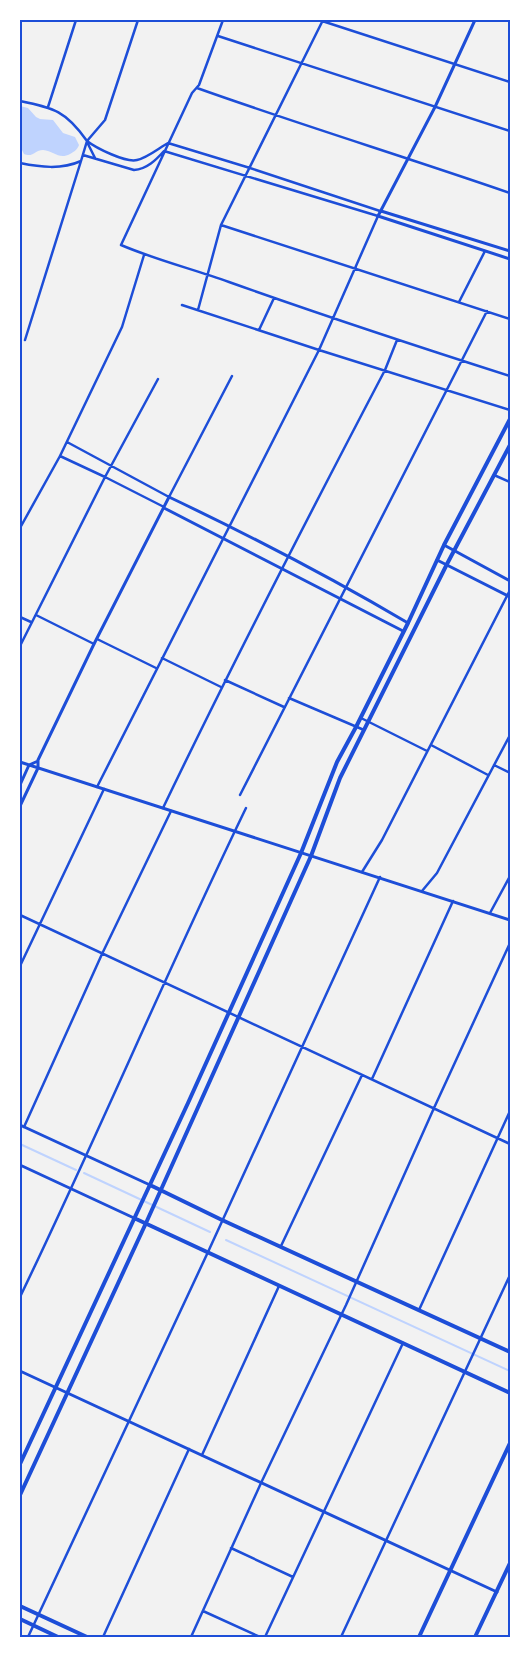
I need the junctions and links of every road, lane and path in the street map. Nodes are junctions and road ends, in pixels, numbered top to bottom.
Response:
1 (76, 20) edge
2 (138, 20) edge
3 (222, 20) edge
4 (321, 20) edge
5 (475, 20) edge
6 (218, 36) junction
7 (300, 63) junction
8 (455, 65) junction
9 (510, 82) edge
10 (197, 88) junction
11 (20, 101) edge
12 (48, 107) junction
13 (435, 107) junction
14 (276, 116) junction
15 (510, 131) edge
16 (87, 141) junction
17 (168, 143) junction
18 (164, 151) junction
19 (83, 155) junction
20 (409, 158) junction
21 (95, 159) junction
22 (80, 161) junction
23 (20, 164) edge
24 (250, 168) junction
25 (246, 175) junction
26 (510, 194) edge
27 (381, 211) junction
28 (378, 216) junction
29 (221, 224) junction
30 (485, 251) junction
31 (510, 251) edge
32 (144, 255) junction
33 (510, 260) edge
34 (355, 268) junction
35 (207, 274) junction
36 (274, 298) junction
37 (459, 302) junction
38 (182, 305) dead end
39 (198, 310) junction
40 (487, 311) junction
41 (334, 318) junction
42 (510, 318) edge
43 (259, 330) junction
44 (25, 340) dead end
45 (397, 340) junction
46 (319, 350) junction
47 (463, 361) junction
48 (385, 370) junction
49 (232, 376) dead end
50 (510, 376) edge
51 (158, 379) dead end
52 (448, 390) junction
53 (510, 410) edge
54 (510, 419) edge
55 (67, 442) junction
56 (510, 444) edge
57 (60, 456) junction
58 (111, 466) junction
59 (494, 474) junction
60 (105, 477) junction
61 (510, 482) edge
62 (170, 497) junction
63 (164, 508) junction
64 (229, 526) junction
65 (20, 528) edge
66 (223, 538) junction
67 (444, 545) junction
68 (455, 551) junction
69 (288, 556) junction
70 (437, 560) junction
71 (447, 564) junction
72 (282, 569) junction
73 (510, 581) edge
74 (346, 586) junction
75 (510, 590) edge
76 (508, 597) edge
77 (340, 599) junction
78 (35, 614) junction
79 (20, 617) edge
80 (31, 622) junction
81 (408, 623) junction
82 (403, 631) junction
83 (97, 639) junction
84 (94, 644) junction
85 (20, 646) edge
86 (161, 658) junction
87 (156, 668) junction
88 (225, 680) junction
89 (221, 687) junction
90 (289, 698) junction
91 (284, 707) junction
92 (360, 718) junction
93 (368, 722) junction
94 (356, 727) junction
95 (364, 730) junction
96 (510, 735) edge
97 (431, 745) junction
98 (428, 751) junction
99 (38, 760) junction
100 (20, 762) edge
101 (30, 765) junction
102 (494, 765) junction
103 (38, 768) junction
104 (510, 773) edge
105 (488, 775) junction
106 (20, 785) edge
107 (97, 787) junction
108 (104, 789) junction
109 (240, 795) dead end
110 (20, 806) edge
111 (163, 808) junction
112 (246, 808) dead end
113 (171, 811) junction
114 (234, 831) junction
115 (301, 853) junction
116 (311, 856) junction
117 (362, 872) junction
118 (510, 876) edge
119 (380, 877) junction
120 (422, 891) junction
121 (453, 901) junction
122 (490, 913) junction
123 (20, 915) edge
124 (510, 920) edge
125 (39, 924) junction
126 (510, 942) edge
127 (102, 954) junction
128 (20, 966) edge
129 (164, 983) junction
130 (228, 1012) junction
131 (238, 1017) junction
132 (302, 1047) junction
133 (362, 1075) junction
134 (372, 1079) junction
135 (434, 1108) junction
136 (510, 1112) edge
137 (22, 1126) edge
138 (498, 1138) junction
139 (510, 1144) edge
140 (86, 1156) junction
141 (20, 1165) edge
142 (150, 1185) junction
143 (72, 1189) junction
144 (160, 1189) junction
145 (134, 1218) junction
146 (222, 1220) junction
147 (146, 1223) junction
148 (282, 1246) junction
149 (208, 1252) junction
150 (510, 1274) edge
151 (357, 1281) junction
152 (279, 1285) junction
153 (20, 1297) edge
154 (419, 1310) junction
155 (342, 1314) junction
156 (481, 1338) junction
157 (403, 1343) junction
158 (510, 1352) edge
159 (20, 1371) edge
160 (465, 1372) junction
161 (56, 1388) junction
162 (67, 1393) junction
163 (510, 1393) edge
164 (129, 1422) junction
165 (510, 1443) edge
166 (189, 1449) junction
167 (202, 1455) junction
168 (20, 1464) edge
169 (261, 1483) junction
170 (20, 1494) edge
171 (324, 1512) junction
172 (386, 1540) junction
173 (231, 1548) junction
174 (510, 1563) edge
175 (450, 1570) junction
176 (293, 1577) junction
177 (497, 1592) junction
178 (20, 1606) edge
179 (203, 1611) junction
180 (39, 1615) junction
181 (20, 1619) edge
182 (33, 1626) junction
183 (28, 1637) edge
184 (58, 1637) edge
185 (87, 1637) edge
186 (103, 1637) edge
187 (191, 1637) edge
188 (260, 1637) edge
189 (264, 1637) edge
190 (341, 1637) edge
191 (419, 1637) edge
192 (475, 1637) edge

1 - 12 street
2 - 16 street
3 - 6 street
4 - 7 street
4 - 8 street
5 - 8 street
6 - 7 street
6 - 10 street
7 - 13 street
7 - 14 street
8 - 9 street
8 - 13 street
10 - 14 street
10 - 17 street
11 - 12 street
12 - 16 street
13 - 15 street
13 - 20 street
14 - 20 street
14 - 24 street
16 - 17 street
16 - 19 street
16 - 21 street
17 - 18 street
17 - 24 street
18 - 21 street
18 - 25 street
18 - 32 street
19 - 21 street
19 - 22 street
20 - 26 street
20 - 27 street
22 - 23 street
22 - 44 street
24 - 25 street
24 - 27 street
25 - 28 street
25 - 29 street
27 - 28 street
27 - 31 street
28 - 30 street
28 - 34 street
29 - 34 street
29 - 35 street
30 - 33 street
30 - 37 street
32 - 35 street
32 - 55 street
34 - 37 street
34 - 41 street
35 - 36 street
35 - 39 street
36 - 41 street
36 - 43 street
37 - 40 street
38 - 39 street
39 - 43 street
40 - 42 street
40 - 47 street
41 - 45 street
41 - 46 street
43 - 46 street
45 - 47 street
45 - 48 street
46 - 48 street
46 - 64 street
47 - 50 street
47 - 52 street
48 - 52 street
48 - 69 street
49 - 62 street
51 - 58 street
52 - 53 street
52 - 74 street
54 - 67 main road
55 - 57 street
55 - 58 street
56 - 59 main road
57 - 60 street
57 - 65 street
58 - 60 street
58 - 62 street
59 - 61 street
59 - 68 main road
60 - 63 street
60 - 78 street
62 - 63 street
62 - 64 street
63 - 66 street
63 - 83 street
64 - 66 street
64 - 69 street
66 - 72 street
66 - 86 street
67 - 68 street
67 - 70 main road
68 - 71 main road
68 - 73 street
69 - 72 street
69 - 74 street
70 - 71 street
70 - 81 main road
71 - 76 street
71 - 93 main road
72 - 77 street
72 - 88 street
74 - 77 street
74 - 81 street
75 - 76 street
76 - 97 street
77 - 82 street
77 - 90 street
78 - 80 street
78 - 84 street
79 - 80 street
80 - 85 street
81 - 82 main road
82 - 92 main road
83 - 84 street
83 - 87 street
84 - 99 street
86 - 87 street
86 - 89 street
87 - 107 street
88 - 89 street
88 - 91 street
89 - 111 street
90 - 91 street
90 - 94 street
91 - 109 street
92 - 93 street
92 - 94 main road
93 - 95 main road
93 - 98 street
94 - 95 street
94 - 115 main road
95 - 116 main road
96 - 102 street
97 - 98 street
97 - 105 street
98 - 117 street
99 - 101 street
99 - 103 street
100 - 101 street
101 - 103 street
101 - 106 street
102 - 104 street
102 - 105 street
103 - 107 street
103 - 110 street
105 - 120 street
107 - 108 street
108 - 111 street
108 - 125 street
111 - 113 street
112 - 114 street
113 - 114 street
113 - 127 street
114 - 115 street
114 - 129 street
115 - 116 street
115 - 130 main road
116 - 117 street
116 - 131 main road
117 - 119 street
118 - 122 street
119 - 120 street
119 - 132 street
120 - 121 street
121 - 122 street
121 - 134 street
122 - 124 street
123 - 125 street
125 - 127 street
125 - 128 street
126 - 135 street
127 - 129 street
127 - 137 street
129 - 130 street
129 - 140 street
130 - 131 street
130 - 142 main road
131 - 132 street
131 - 144 main road
132 - 133 street
132 - 146 street
133 - 134 street
133 - 148 street
134 - 135 street
135 - 138 street
135 - 151 street
136 - 138 street
137 - 140 street
138 - 139 street
138 - 154 street
140 - 142 street
140 - 143 street
141 - 143 street
142 - 144 main road
142 - 145 main road
143 - 145 street
143 - 153 street
144 - 146 main road
144 - 147 main road
145 - 147 main road
145 - 161 main road
146 - 148 main road
146 - 149 street
147 - 149 main road
147 - 162 main road
148 - 151 main road
149 - 152 main road
149 - 164 street
150 - 156 street
151 - 154 main road
151 - 155 street
152 - 155 main road
152 - 167 street
154 - 156 main road
155 - 157 main road
155 - 169 street
156 - 158 main road
156 - 160 street
157 - 160 main road
157 - 171 street
159 - 161 street
160 - 163 main road
160 - 172 street
161 - 162 street
161 - 168 main road
162 - 164 street
162 - 170 main road
164 - 166 street
164 - 180 street
165 - 175 main road
166 - 167 street
166 - 186 street
167 - 169 street
169 - 171 street
169 - 173 street
171 - 172 street
171 - 176 street
172 - 175 street
172 - 190 street
173 - 176 street
173 - 179 street
174 - 177 main road
175 - 177 street
175 - 191 main road
176 - 189 street
177 - 192 main road
178 - 180 main road
179 - 187 street
179 - 188 street
180 - 182 street
180 - 185 main road
181 - 182 main road
182 - 183 street
182 - 184 main road

